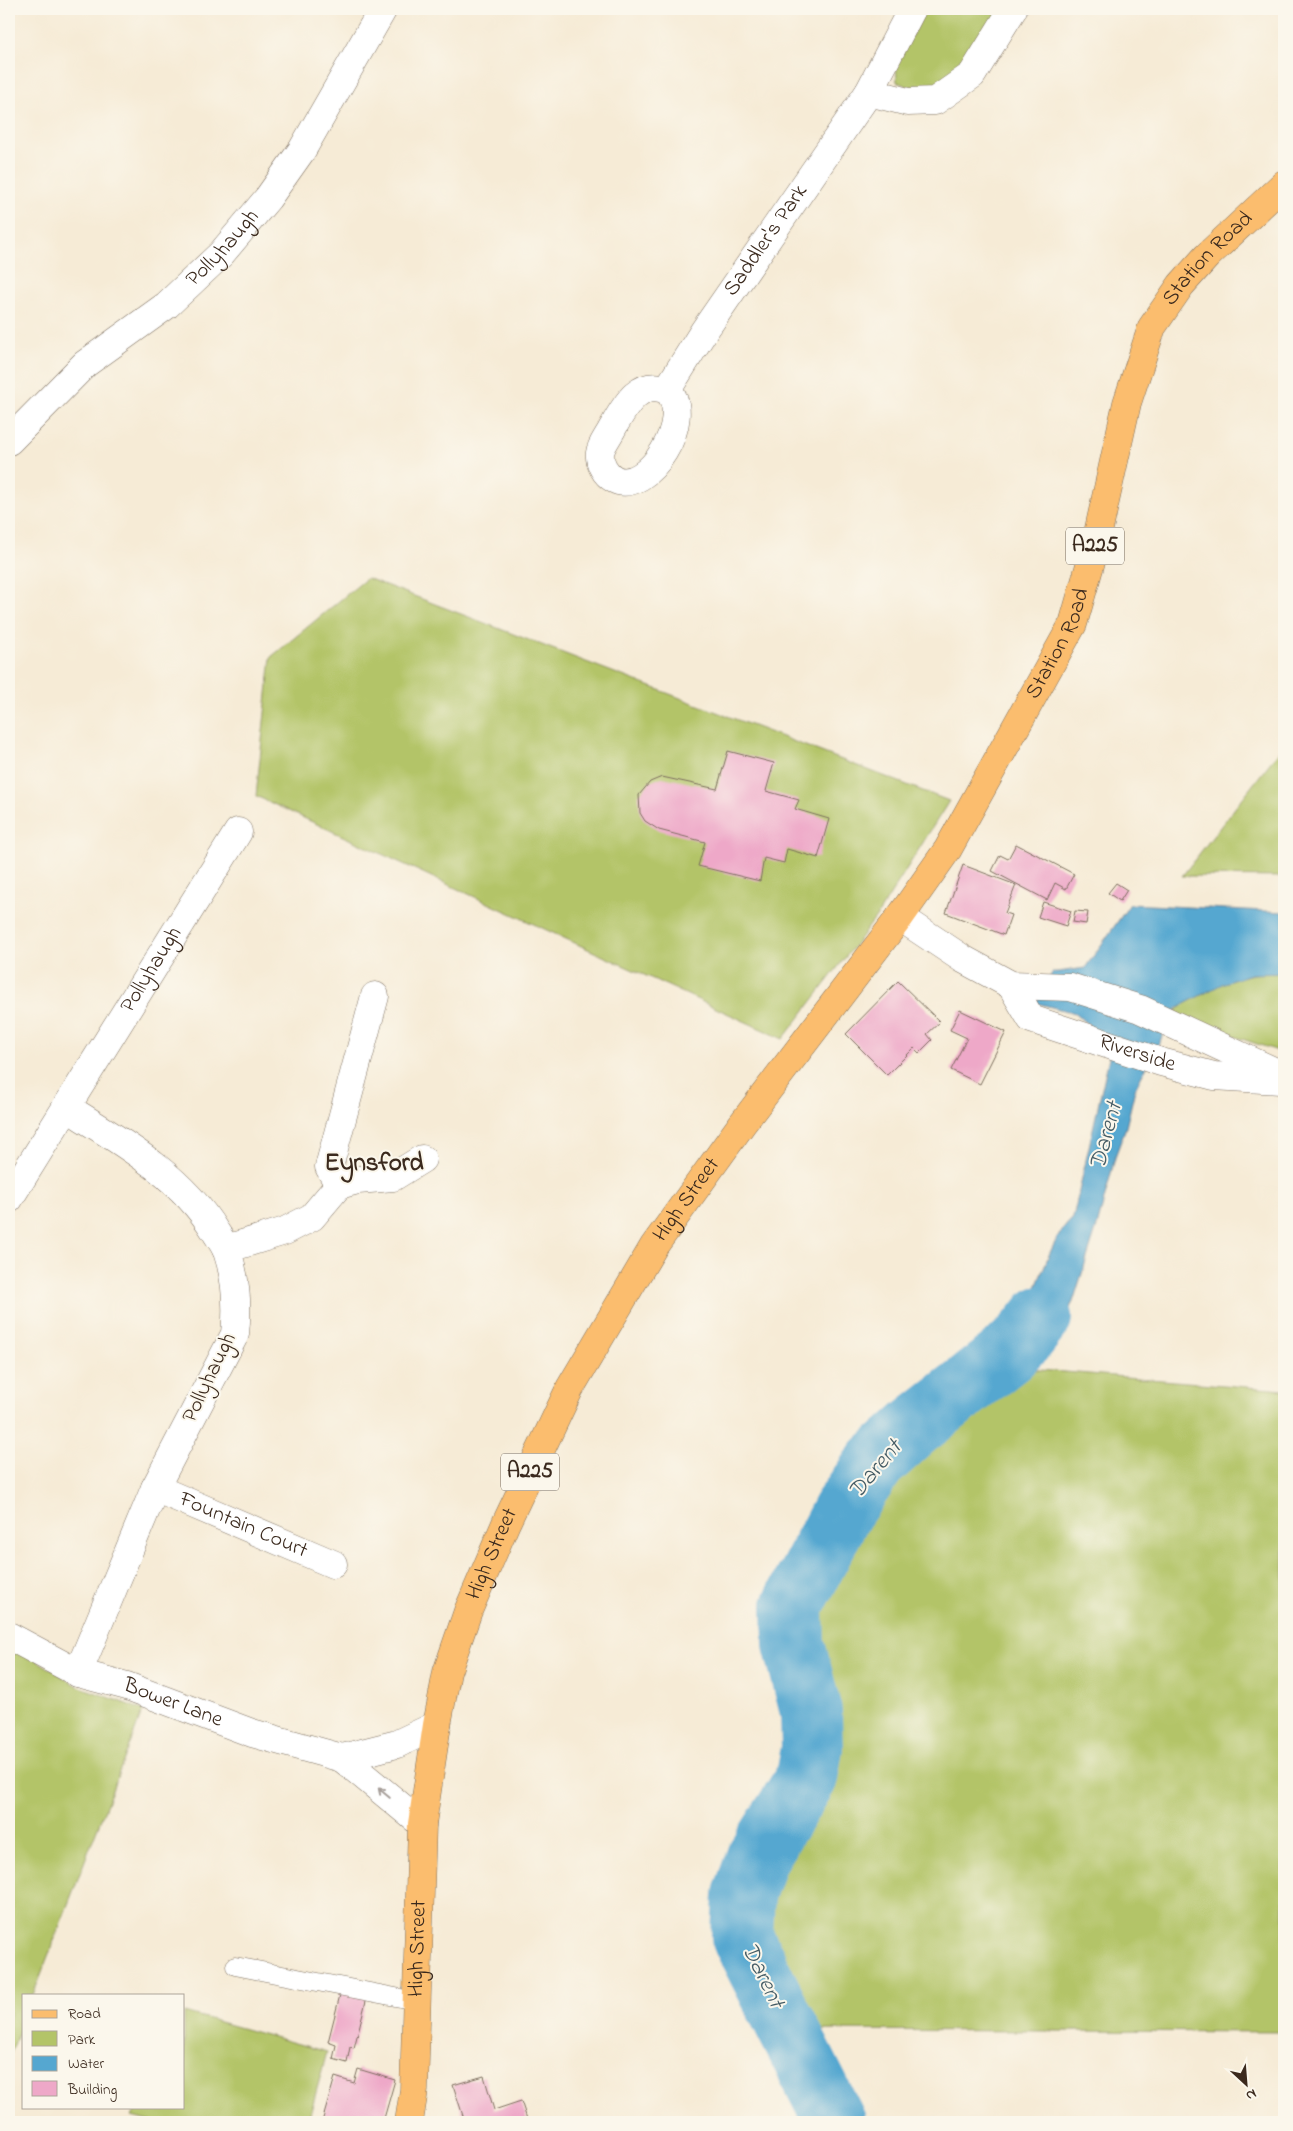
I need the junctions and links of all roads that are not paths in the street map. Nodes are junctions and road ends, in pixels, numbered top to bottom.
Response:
1 (383, 9) edge
2 (912, 9) edge
3 (1013, 9) edge
4 (869, 92) junction
5 (1284, 184) edge
6 (667, 390) dead end
7 (9, 441) edge
8 (238, 832) dead end
9 (900, 917) junction
10 (1012, 985) junction
11 (375, 996) dead end
12 (1284, 1076) edge
13 (1284, 1080) edge
14 (66, 1106) junction
15 (422, 1159) dead end
16 (339, 1185) junction
17 (9, 1199) edge
18 (226, 1249) junction
19 (155, 1488) junction
20 (333, 1564) dead end
21 (9, 1636) edge
22 (78, 1673) junction
23 (437, 1725) junction
24 (342, 1758) junction
25 (422, 1824) junction
26 (235, 1966) dead end
27 (416, 2001) junction
28 (409, 2122) edge

1 - 7 street, Pollyhaugh
2 - 4 street, Saddler's Park
3 - 4 street
4 - 6 street, Saddler's Park
5 - 9 main road, Station Road / A225
8 - 14 street, Pollyhaugh
9 - 10 street, Riverside
9 - 23 main road, High Street / A225
10 - 12 street, Riverside
10 - 13 street, Riverside
11 - 16 street
14 - 17 street, Pollyhaugh
14 - 18 street, Pollyhaugh
15 - 16 street
16 - 18 street
18 - 19 street, Pollyhaugh
19 - 20 street, Fountain Court
19 - 22 street, Pollyhaugh
21 - 22 street, Bower Lane
22 - 24 street, Bower Lane
23 - 24 street, Bower Lane
23 - 25 main road, High Street / A225
25 -> 24 street, Bower Lane
25 - 27 main road, High Street / A225
26 - 27 lane
27 - 28 main road, High Street / A225

